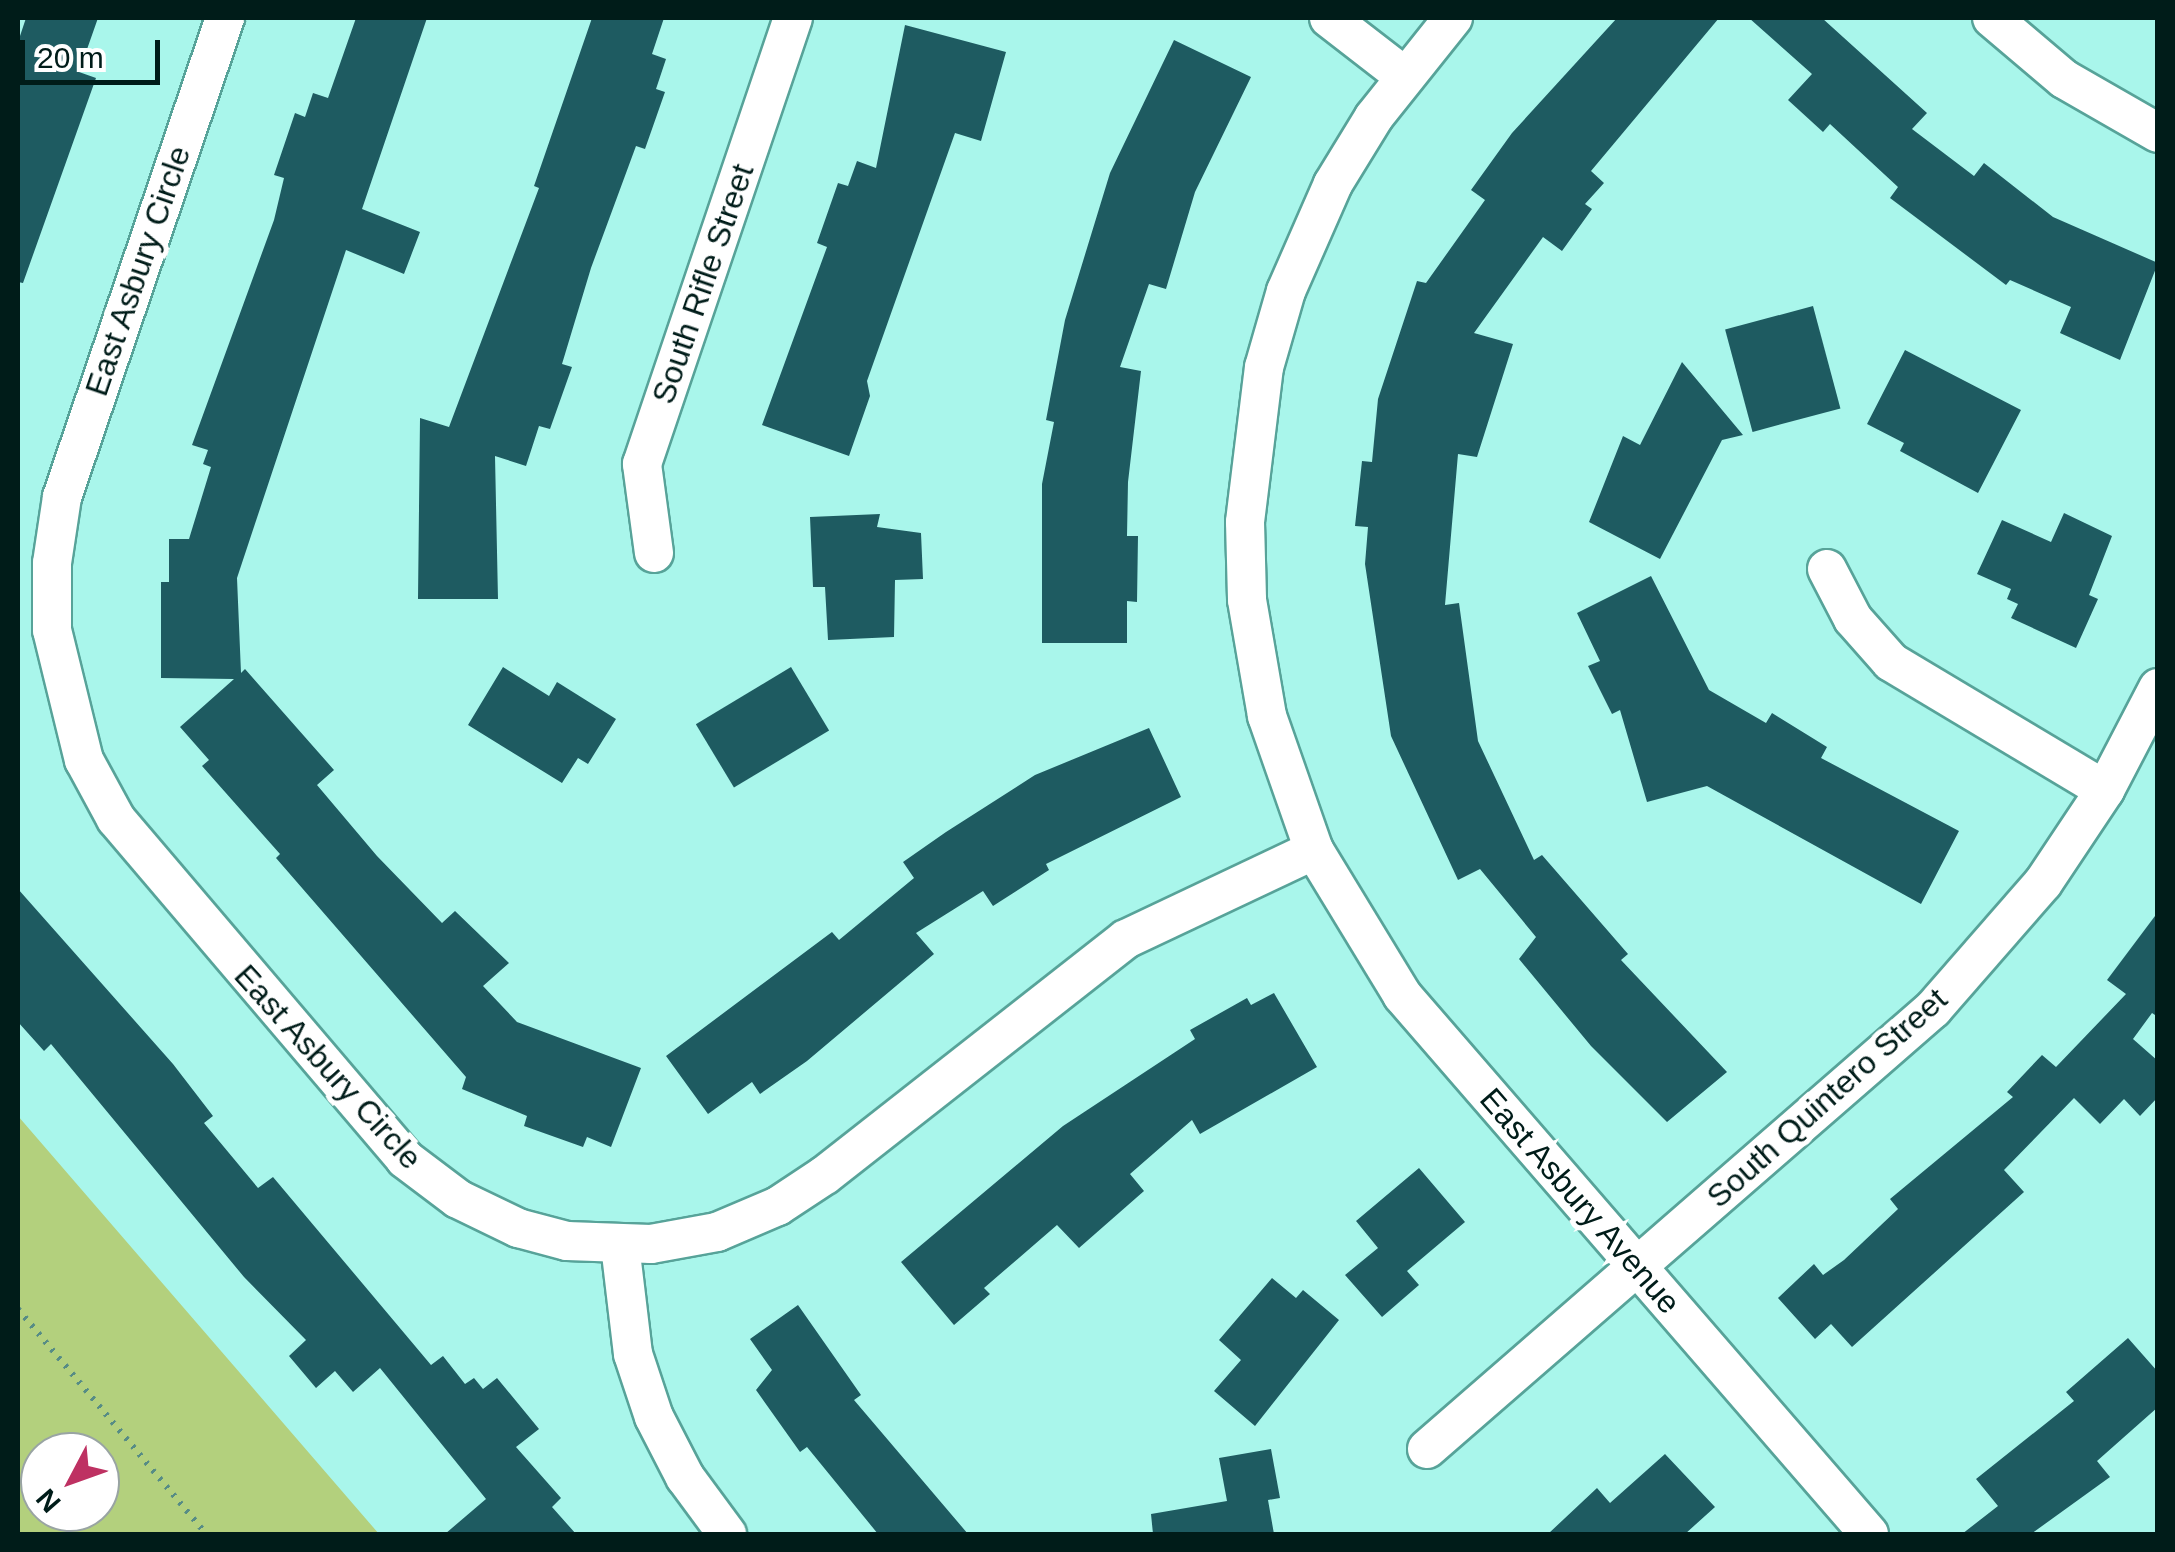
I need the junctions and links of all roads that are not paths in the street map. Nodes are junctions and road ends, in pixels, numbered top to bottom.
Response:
1 (225, 18) edge
2 (793, 18) edge
3 (1329, 18) edge
4 (1454, 18) edge
5 (1992, 18) edge
6 (1404, 76) junction
7 (2158, 133) edge
8 (654, 553) dead end
9 (1826, 569) dead end
10 (2158, 688) edge
11 (2105, 790) junction
12 (1314, 850) junction
13 (620, 1245) junction
14 (1636, 1267) junction
15 (1426, 1449) dead end
16 (727, 1534) edge
17 (1869, 1534) edge

1 - 13 street, East Asbury Circle
2 - 8 street, South Rifle Street
3 - 6 street
4 - 6 street, East Asbury Avenue
5 - 7 street
6 - 12 street, East Asbury Avenue
9 - 11 street
10 - 11 street, South Quintero Street
11 - 14 street, South Quintero Street
12 - 13 street, East Asbury Circle
12 - 14 street, East Asbury Avenue
13 - 16 street
14 - 15 street, South Quintero Street
14 - 17 street, East Asbury Avenue

